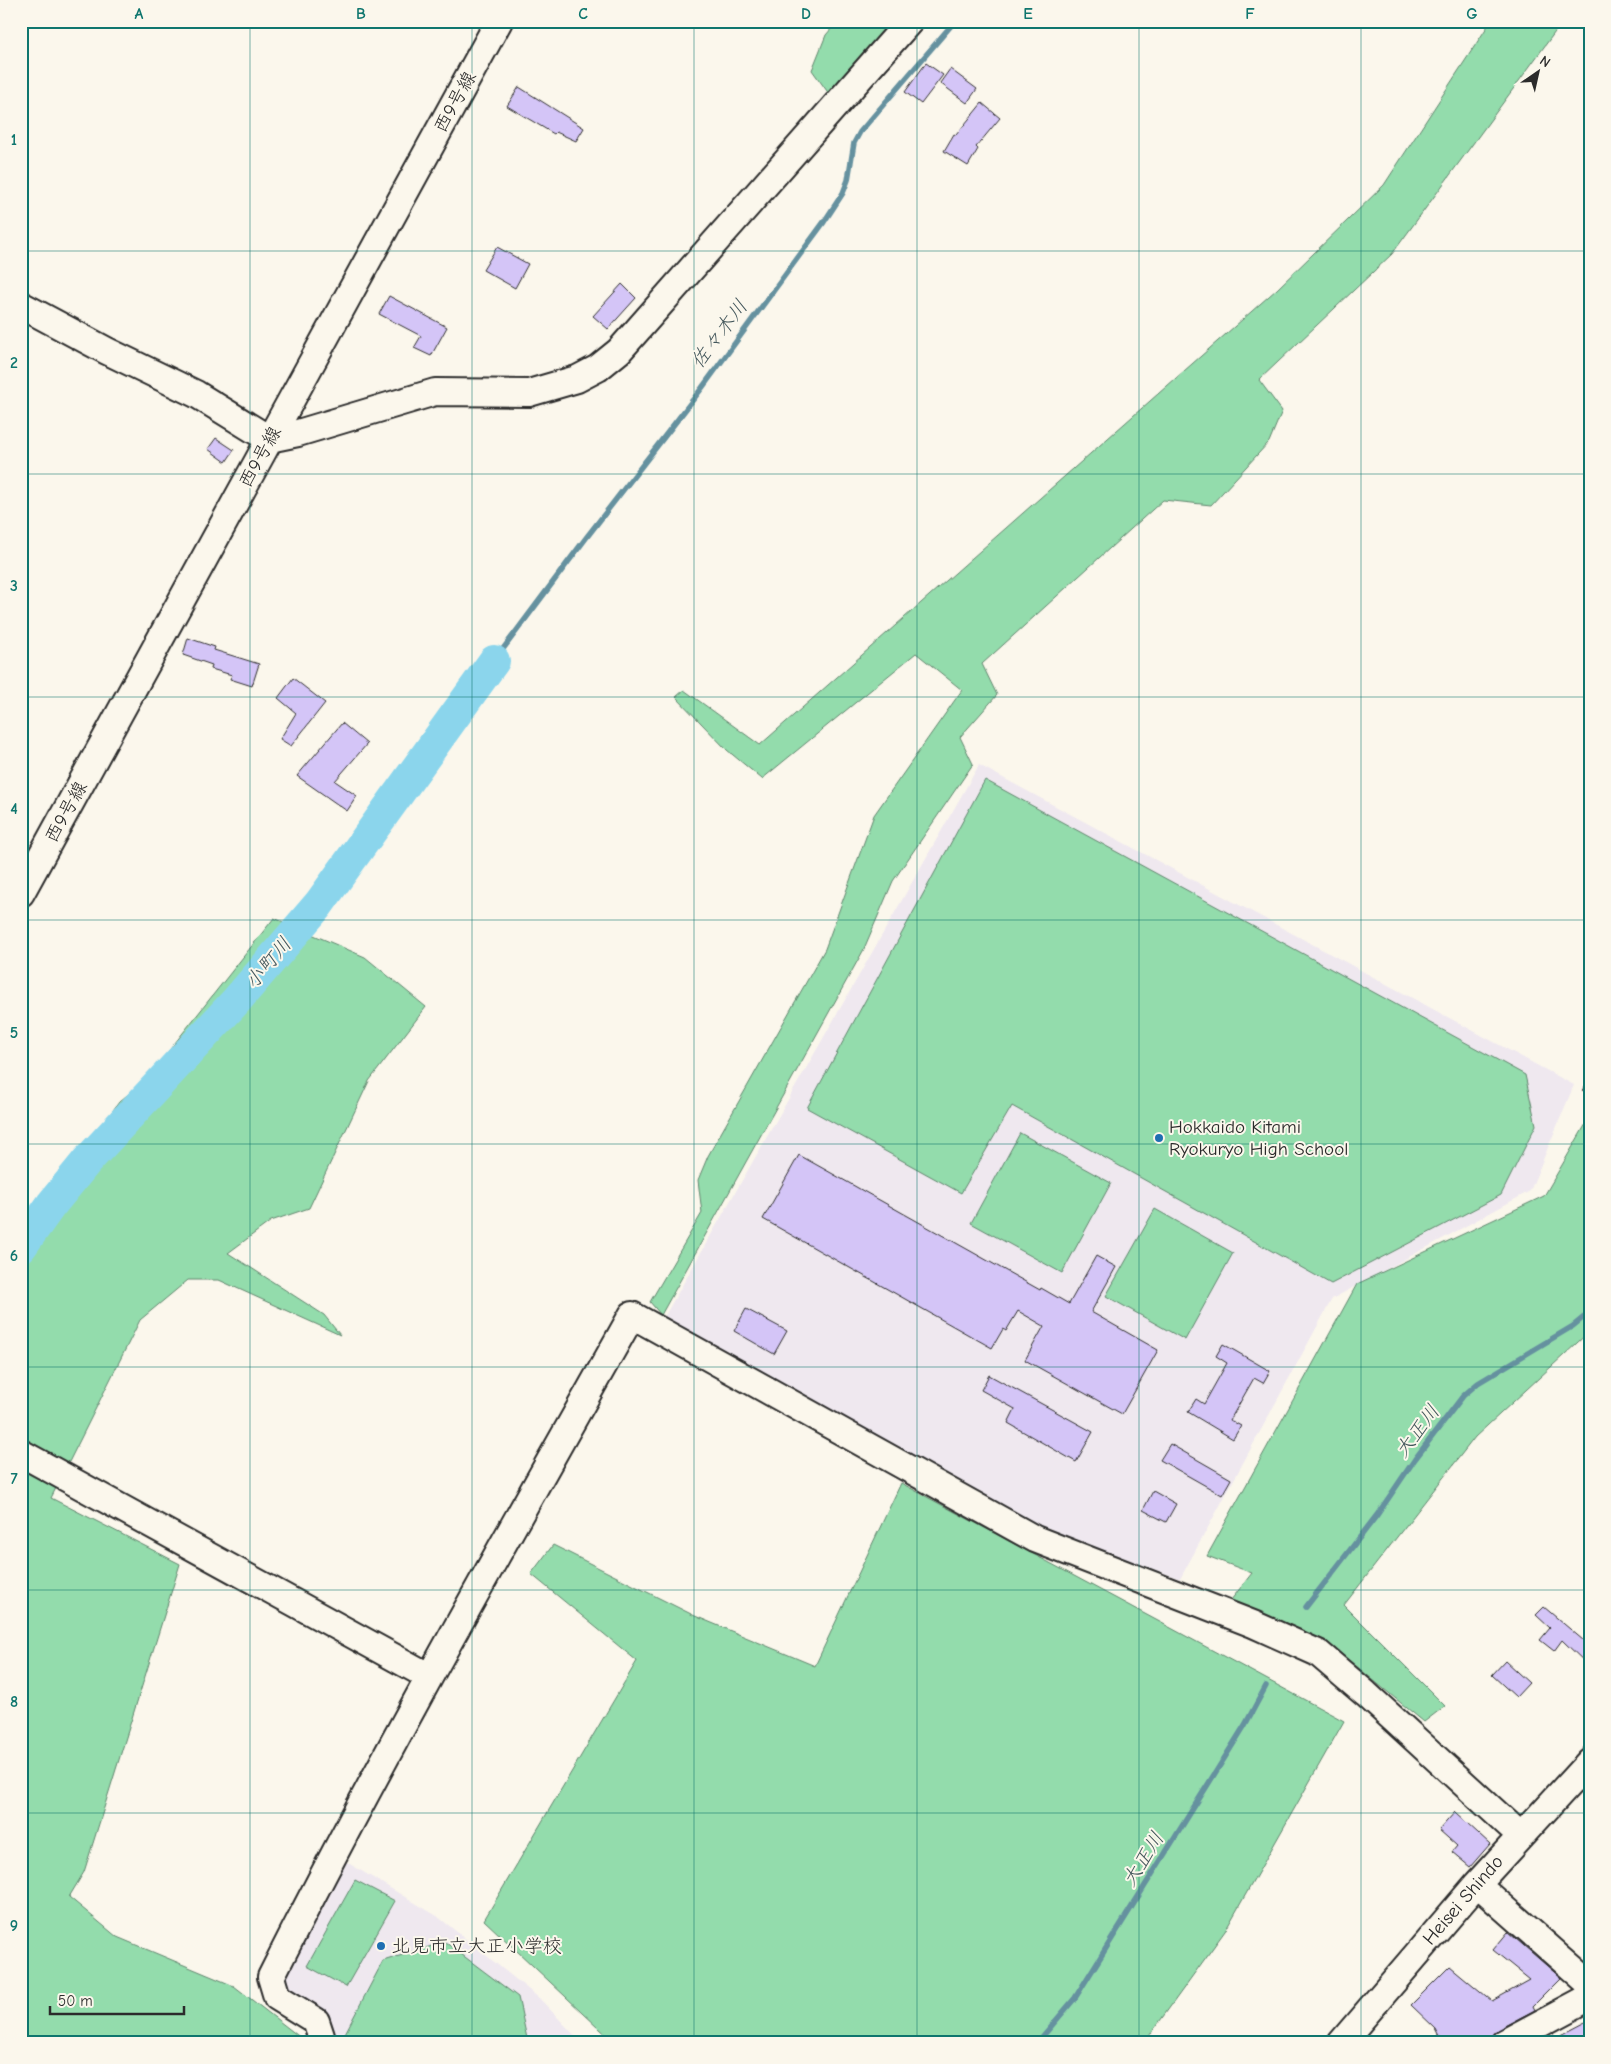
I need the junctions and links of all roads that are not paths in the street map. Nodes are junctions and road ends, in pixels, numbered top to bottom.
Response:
1 (499, 21) edge
2 (910, 21) edge
3 (21, 305) edge
4 (269, 439) junction
5 (21, 893) edge
6 (22, 1454) edge
7 (428, 1676) junction
8 (1590, 1761) edge
9 (1520, 1835) junction
10 (1477, 1884) junction
11 (1590, 1984) edge
12 (1590, 1997) edge
13 (318, 2043) edge
14 (1341, 2043) edge
15 (1504, 2043) edge

1 - 4 street, 西9号線
2 - 4 street
3 - 4 street
4 - 5 street, 西9号線
6 - 7 street
7 - 9 street
7 - 13 street
8 - 9 street, Heisei Shindo
9 - 10 street, Heisei Shindo
10 - 11 street
10 - 14 street, Heisei Shindo
12 - 15 street

